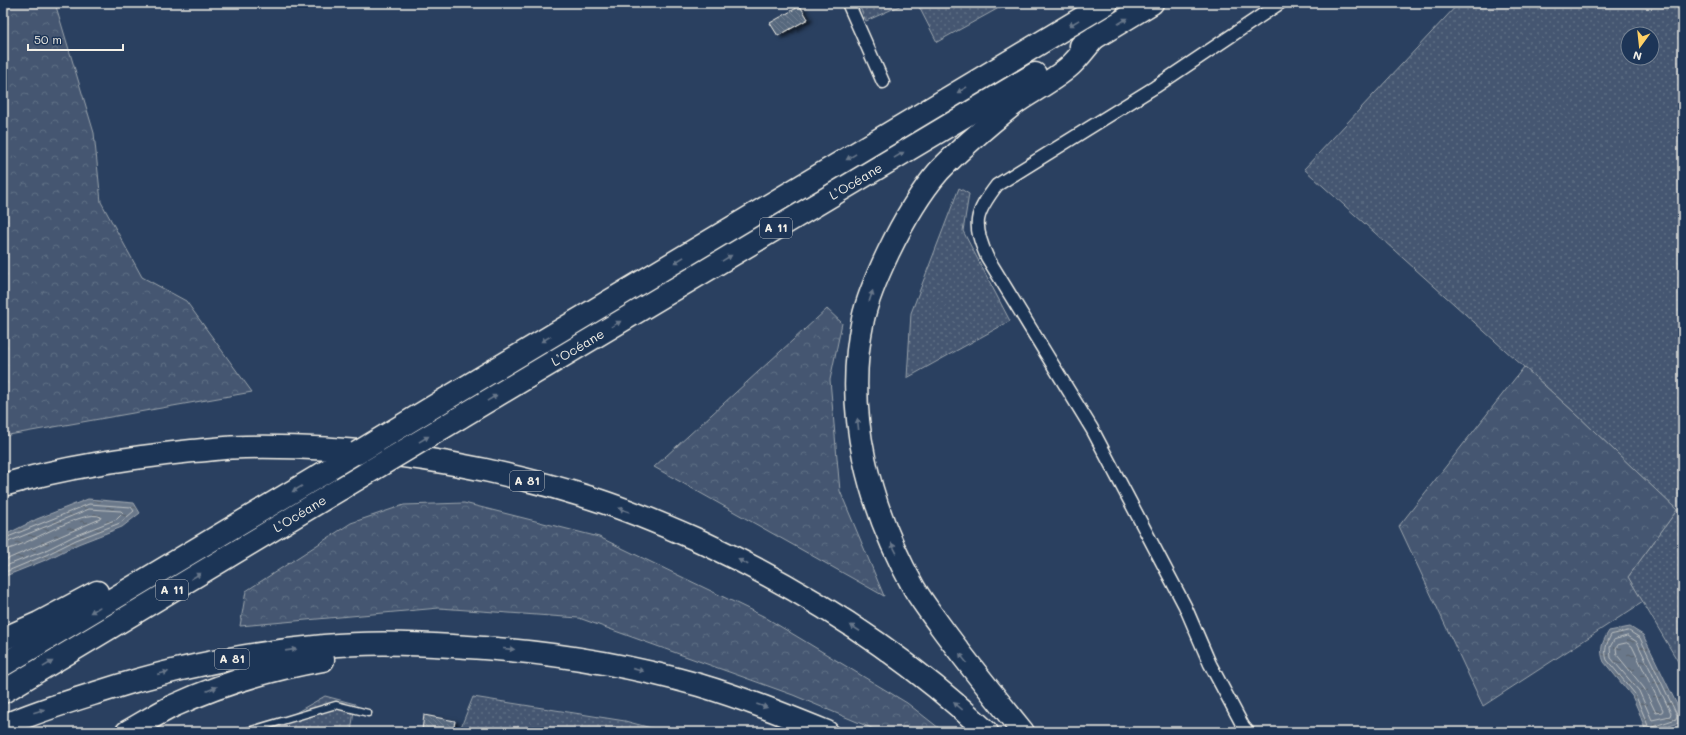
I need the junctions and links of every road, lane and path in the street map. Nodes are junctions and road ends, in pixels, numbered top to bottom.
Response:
1 (848, 3) edge
2 (1107, 3) edge
3 (1152, 3) edge
4 (1280, 3) edge
5 (1094, 38) junction
6 (884, 82) dead end
7 (3, 485) edge
8 (213, 539) junction
9 (3, 639) edge
10 (470, 647) junction
11 (3, 665) edge
12 (3, 692) edge
13 (368, 713) dead end
14 (3, 726) edge
15 (128, 732) edge
16 (245, 732) edge
17 (827, 732) edge
18 (987, 732) edge
19 (1023, 732) edge
20 (1248, 732) edge

1 - 6 street
2 -> 8 highway, L’Océane / A 11, bridge
5 -> 3 highway, L’Océane / A 11
4 - 20 street
12 -> 5 highway, L’Océane / A 11, bridge
19 -> 5 highway
18 -> 7 highway, A 81
8 - 9 highway
8 -> 11 highway, L’Océane / A 11
14 -> 10 highway, A 81
15 -> 10 highway
10 -> 17 highway, A 81
13 - 16 lane

